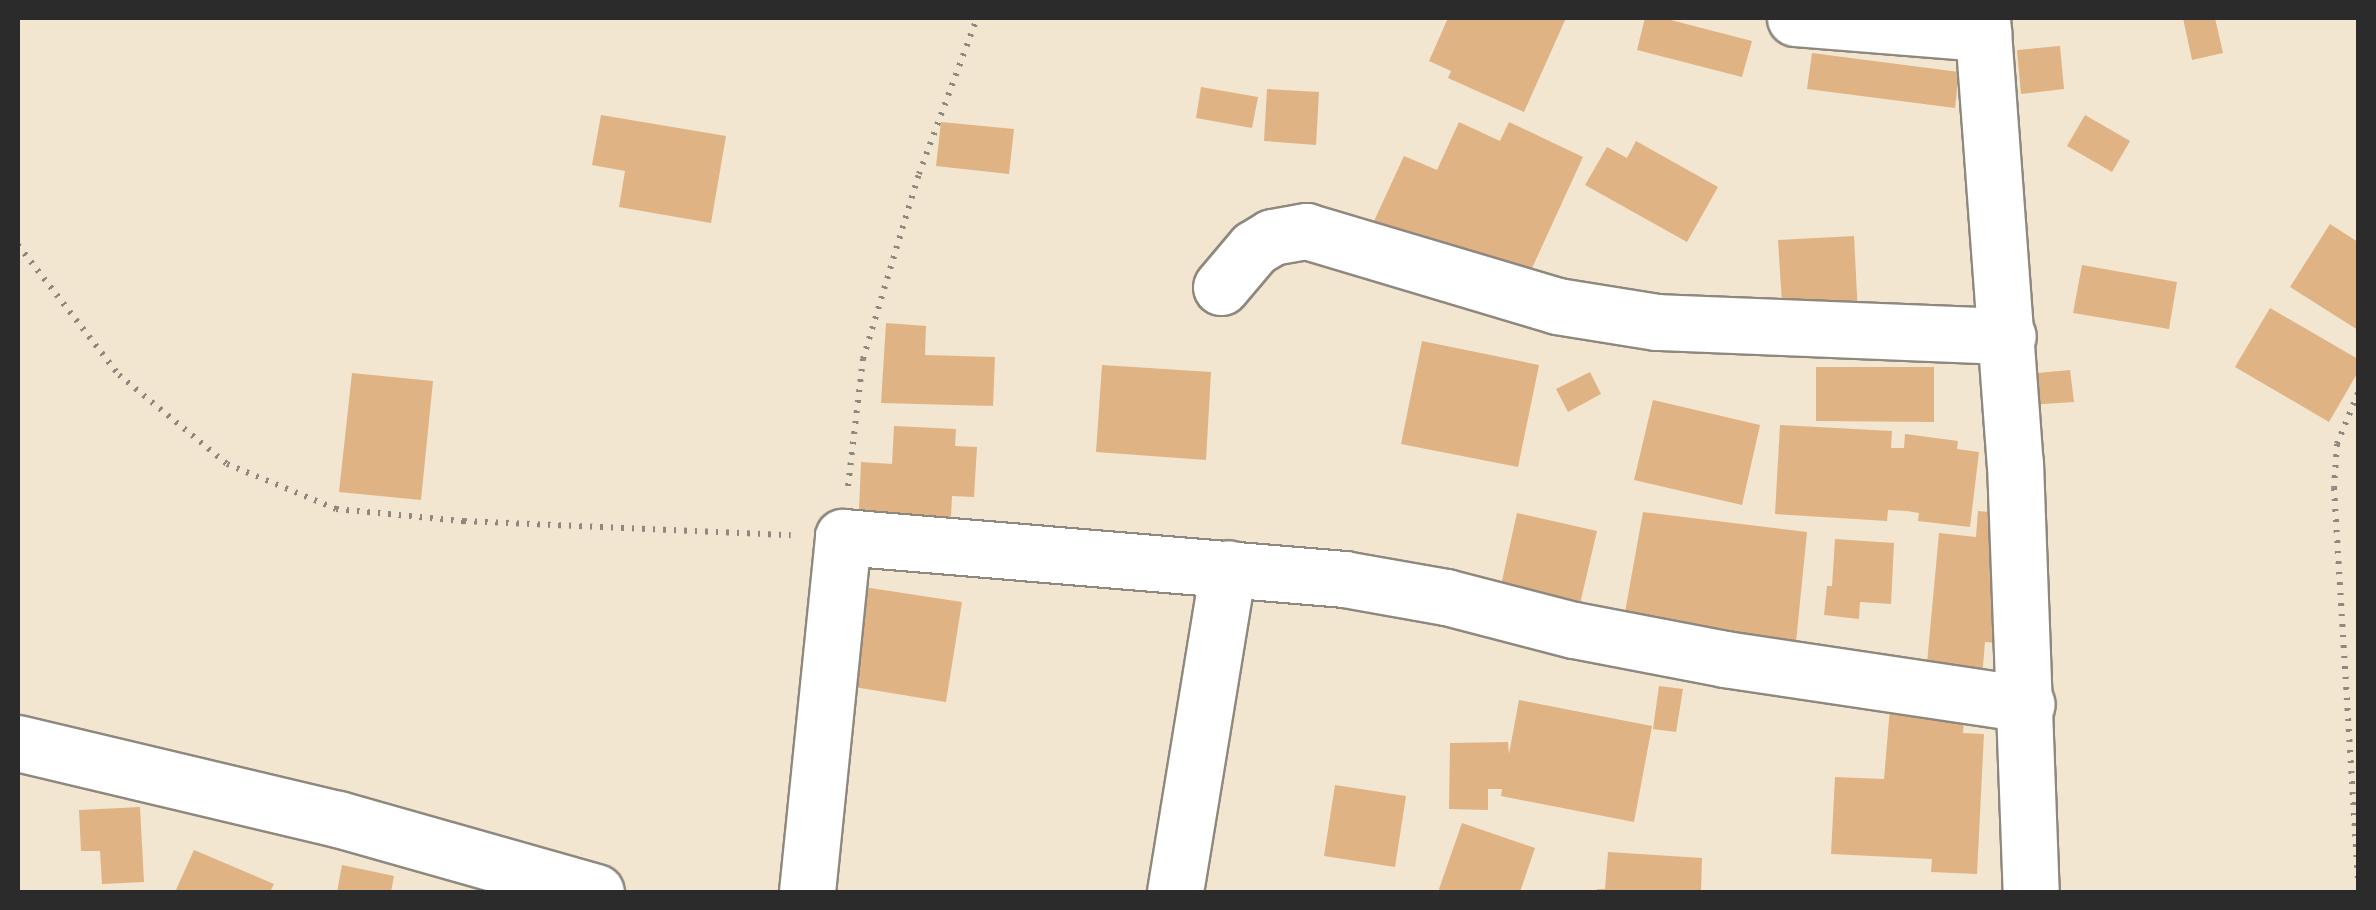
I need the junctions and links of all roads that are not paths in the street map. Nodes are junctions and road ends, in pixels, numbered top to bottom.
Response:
1 (1795, 18) edge
2 (1982, 25) edge
3 (1221, 287) dead end
4 (2008, 336) junction
5 (1228, 568) junction
6 (2028, 704) junction
7 (18, 743) edge
8 (1190, 889) edge
9 (596, 892) edge
10 (807, 892) edge
11 (2031, 892) edge

1 - 2 street
2 - 4 street
3 - 4 street
4 - 6 street
5 - 6 street
5 - 8 street
5 - 10 street
6 - 11 street
7 - 9 street

